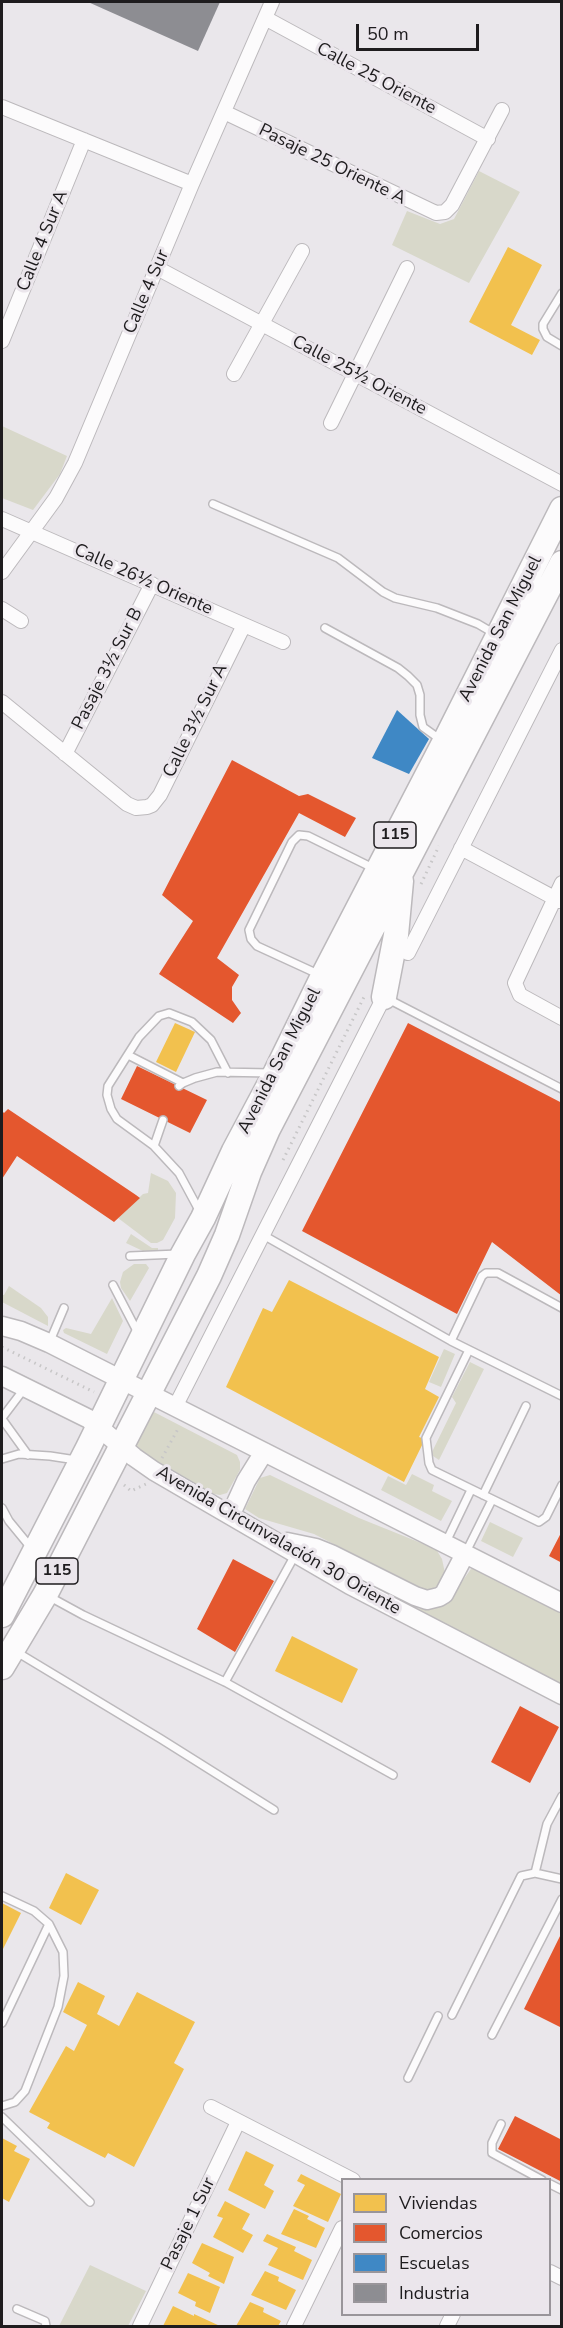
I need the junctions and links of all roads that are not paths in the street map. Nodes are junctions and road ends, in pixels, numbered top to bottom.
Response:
1 (272, 2) edge
2 (265, 18) junction
3 (2, 107) edge
4 (502, 110) dead end
5 (224, 112) junction
6 (488, 139) junction
7 (84, 140) junction
8 (192, 184) junction
9 (302, 251) dead end
10 (157, 268) junction
11 (407, 268) dead end
12 (561, 293) edge
13 (262, 324) junction
14 (2, 341) edge
15 (561, 346) edge
16 (234, 374) dead end
17 (355, 374) junction
18 (331, 423) dead end
19 (561, 484) edge
20 (213, 504) dead end
21 (561, 509) edge
22 (2, 519) edge
23 (31, 531) junction
24 (561, 562) edge
25 (2, 572) edge
26 (152, 584) junction
27 (2, 609) edge
28 (21, 621) dead end
29 (244, 625) junction
30 (325, 628) dead end
31 (498, 635) junction
32 (284, 642) dead end
33 (561, 650) edge
34 (2, 702) edge
35 (445, 741) junction
36 (64, 754) junction
37 (461, 848) junction
38 (402, 869) junction
39 (377, 870) junction
40 (561, 883) edge
41 (557, 900) edge
42 (408, 953) dead end
43 (322, 976) junction
44 (384, 998) junction
45 (561, 1018) edge
46 (128, 1055) junction
47 (228, 1072) junction
48 (276, 1072) junction
49 (561, 1089) edge
50 (163, 1120) dead end
51 (154, 1146) junction
52 (203, 1218) junction
53 (263, 1235) junction
54 (183, 1254) junction
55 (130, 1256) dead end
56 (113, 1285) dead end
57 (64, 1308) dead end
58 (561, 1308) edge
59 (2, 1326) edge
60 (142, 1339) junction
61 (451, 1341) junction
62 (49, 1344) junction
63 (469, 1350) junction
64 (2, 1376) edge
65 (25, 1388) junction
66 (116, 1390) junction
67 (148, 1394) junction
68 (561, 1396) edge
69 (526, 1406) dead end
70 (175, 1407) junction
71 (2, 1419) edge
72 (99, 1428) junction
73 (121, 1447) junction
74 (264, 1452) junction
75 (28, 1455) junction
76 (2, 1459) edge
77 (81, 1462) junction
78 (561, 1485) edge
79 (471, 1490) junction
80 (483, 1495) junction
81 (492, 1500) junction
82 (2, 1508) edge
83 (231, 1514) junction
84 (276, 1541) junction
85 (445, 1544) junction
86 (35, 1553) junction
87 (296, 1553) junction
88 (465, 1554) junction
89 (45, 1595) junction
90 (561, 1603) edge
91 (2, 1616) edge
92 (7, 1659) edge
93 (225, 1682) junction
94 (561, 1694) edge
95 (393, 1775) dead end
96 (561, 1796) edge
97 (274, 1810) dead end
98 (535, 1873) junction
99 (561, 1879) edge
100 (2, 1896) edge
101 (561, 1899) edge
102 (49, 1924) junction
103 (452, 2015) dead end
104 (438, 2016) dead end
105 (2, 2023) edge
106 (492, 2035) dead end
107 (408, 2078) dead end
108 (2, 2106) edge
109 (211, 2107) dead end
110 (2, 2117) edge
111 (238, 2122) junction
112 (501, 2124) dead end
113 (349, 2178) edge
114 (538, 2178) edge
115 (90, 2202) dead end
116 (341, 2230) edge
117 (17, 2309) dead end
118 (46, 2326) edge
119 (140, 2326) edge
120 (294, 2326) edge

1 - 2 street, Calle 4 Sur
2 - 5 street, Calle 4 Sur
2 - 6 street, Calle 25 Oriente
3 - 7 street
4 - 6 street
5 - 6 street, Pasaje 25 Oriente A
5 - 8 street, Calle 4 Sur
7 - 8 street
7 - 14 street, Calle 4 Sur A
8 - 10 street, Calle 4 Sur
9 - 13 street
10 - 13 street, Calle 25½ Oriente
10 - 23 street, Calle 4 Sur
11 - 17 street
12 - 15 lane
13 - 16 street
13 - 17 street, Calle 25½ Oriente
17 - 18 street
17 - 19 street, Calle 25½ Oriente
20 - 31 lane
21 - 31 highway, Avenida San Miguel / 115
22 - 23 street, Calle 26½ Oriente
23 - 25 street, Calle 4 Sur
23 - 26 street, Calle 26½ Oriente
24 - 38 highway, Avenida San Miguel / 115
26 - 29 street, Calle 26½ Oriente
26 - 36 street, Pasaje 3½ Sur B
27 - 28 street
29 - 32 street, Calle 26½ Oriente
29 - 36 street, Calle 3½ Sur A
30 - 35 lane
31 - 35 highway, Avenida San Miguel / 115
33 - 37 street
34 - 36 street
35 - 39 highway, Avenida San Miguel / 115
37 - 41 street
37 - 42 street
38 - 44 highway
38 - 67 highway, Avenida San Miguel / 115
39 - 43 highway, Avenida San Miguel / 115
39 - 43 lane
40 - 41 street
41 - 45 street
43 - 48 highway, Avenida San Miguel / 115
44 - 49 lane
44 - 53 street
46 - 47 lane
46 - 47 lane
46 - 51 lane
47 - 48 lane
48 - 52 highway, Avenida San Miguel / 115
50 - 51 lane
51 - 52 lane
52 - 54 highway, Avenida San Miguel / 115
53 - 61 lane
53 - 70 street
54 - 55 lane
54 - 60 highway, Avenida San Miguel / 115
56 - 60 lane
57 - 62 lane
58 - 61 lane
59 - 62 main road
60 - 66 highway, Avenida San Miguel / 115
61 - 63 lane
62 - 66 main road
63 - 68 lane
63 - 79 lane
64 - 65 main road, Avenida Circunvalación 30 Oriente
65 - 71 lane
65 - 72 main road, Avenida Circunvalación 30 Oriente
66 - 67 main road
66 - 72 highway, Avenida San Miguel / 115
67 - 70 main road
67 - 73 highway, Avenida San Miguel / 115
69 - 80 lane
70 - 74 main road
71 - 75 lane
72 - 73 main road, Avenida Circunvalación 30 Oriente
72 - 77 highway, Avenida San Miguel / 115
73 - 83 main road, Avenida Circunvalación 30 Oriente
73 - 89 highway, Avenida San Miguel / 115
74 - 83 main road
74 - 85 main road
75 - 76 lane
75 - 77 lane
77 - 86 highway, Avenida San Miguel / 115
78 - 81 lane
79 - 80 lane
79 - 85 lane
80 - 81 lane
81 - 88 lane
82 - 86 lane
83 - 84 main road, Avenida Circunvalación 30 Oriente
84 - 87 main road, Avenida Circunvalación 30 Oriente
84 - 88 main road
85 - 88 main road
86 - 91 highway, Avenida San Miguel / 115
87 - 93 lane
87 - 94 main road, Avenida Circunvalación 30 Oriente
88 - 90 main road
89 - 92 highway, Avenida San Miguel / 115
89 - 93 lane
92 - 97 lane
93 - 95 lane
96 - 98 lane
98 - 99 lane
98 - 103 lane
100 - 102 lane
101 - 106 lane
102 - 105 lane
102 - 108 lane
104 - 107 lane
109 - 111 street
110 - 115 lane
111 - 113 street
111 - 119 street, Pasaje 1 Sur
112 - 114 lane
116 - 120 street
117 - 118 lane

